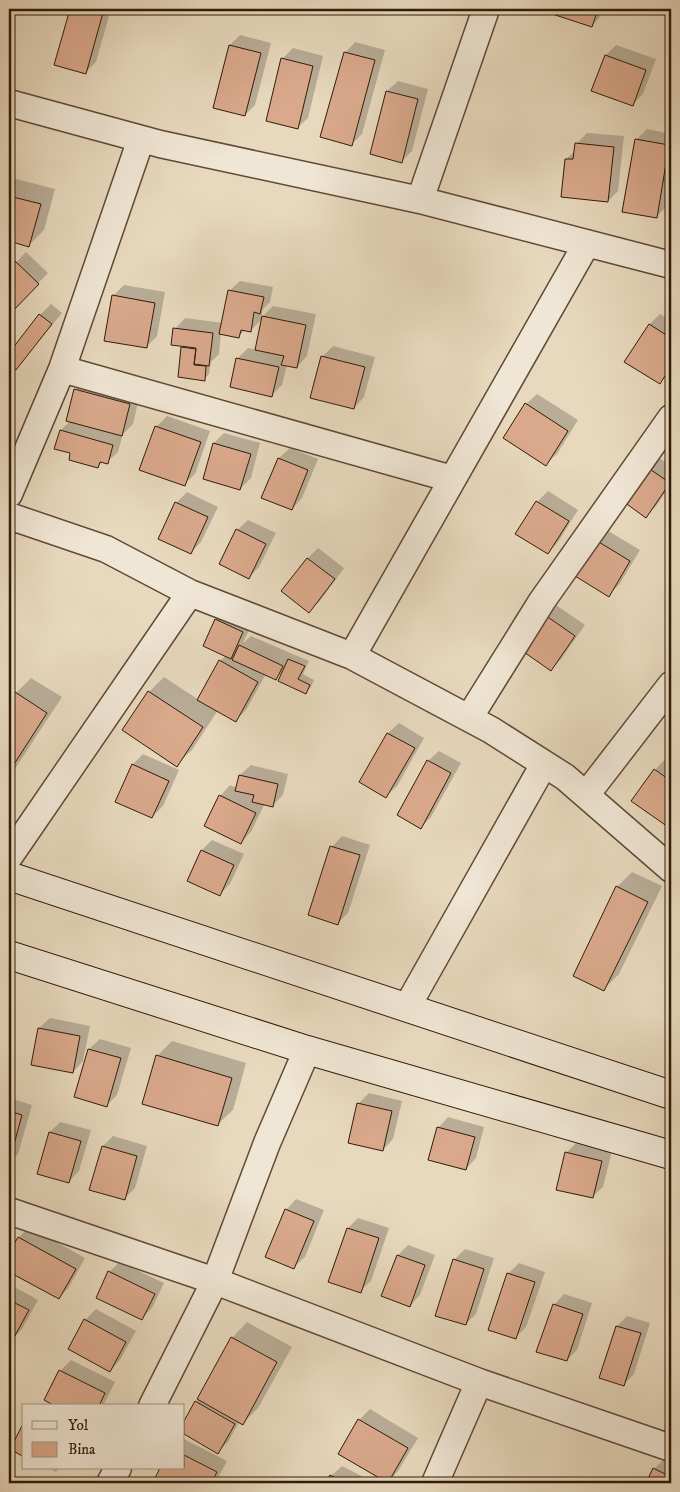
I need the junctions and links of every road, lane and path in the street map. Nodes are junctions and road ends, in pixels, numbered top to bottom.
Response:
1 (486, 9) edge
2 (9, 104) edge
3 (141, 139) junction
4 (420, 200) junction
5 (588, 243) junction
6 (671, 265) edge
7 (62, 369) junction
8 (671, 418) edge
9 (452, 479) junction
10 (9, 494) edge
11 (9, 516) edge
12 (190, 593) junction
13 (352, 656) junction
14 (671, 685) edge
15 (469, 718) junction
16 (544, 764) junction
17 (586, 795) junction
18 (9, 857) edge
19 (671, 869) edge
20 (9, 876) edge
21 (9, 954) edge
22 (407, 1007) junction
23 (307, 1050) junction
24 (671, 1094) edge
25 (671, 1156) edge
26 (9, 1212) edge
27 (215, 1281) junction
28 (479, 1382) junction
29 (153, 1404) edge
30 (671, 1448) edge
31 (117, 1470) edge
32 (110, 1483) edge
33 (435, 1483) edge

1 - 4 street
2 - 3 street
3 - 4 street
3 - 7 street
4 - 5 street
5 - 6 street
5 - 9 street
7 - 9 street
7 - 10 street
8 - 15 street
9 - 13 street
11 - 12 street
12 - 13 street
12 - 18 street
13 - 15 street
14 - 17 street
15 - 16 street
16 - 17 street
16 - 22 street
17 - 19 street
20 - 22 street
21 - 23 street
22 - 24 street
23 - 25 street
23 - 27 street
26 - 27 street
27 - 28 street
27 - 29 street
28 - 30 street
28 - 33 street
31 - 32 street

